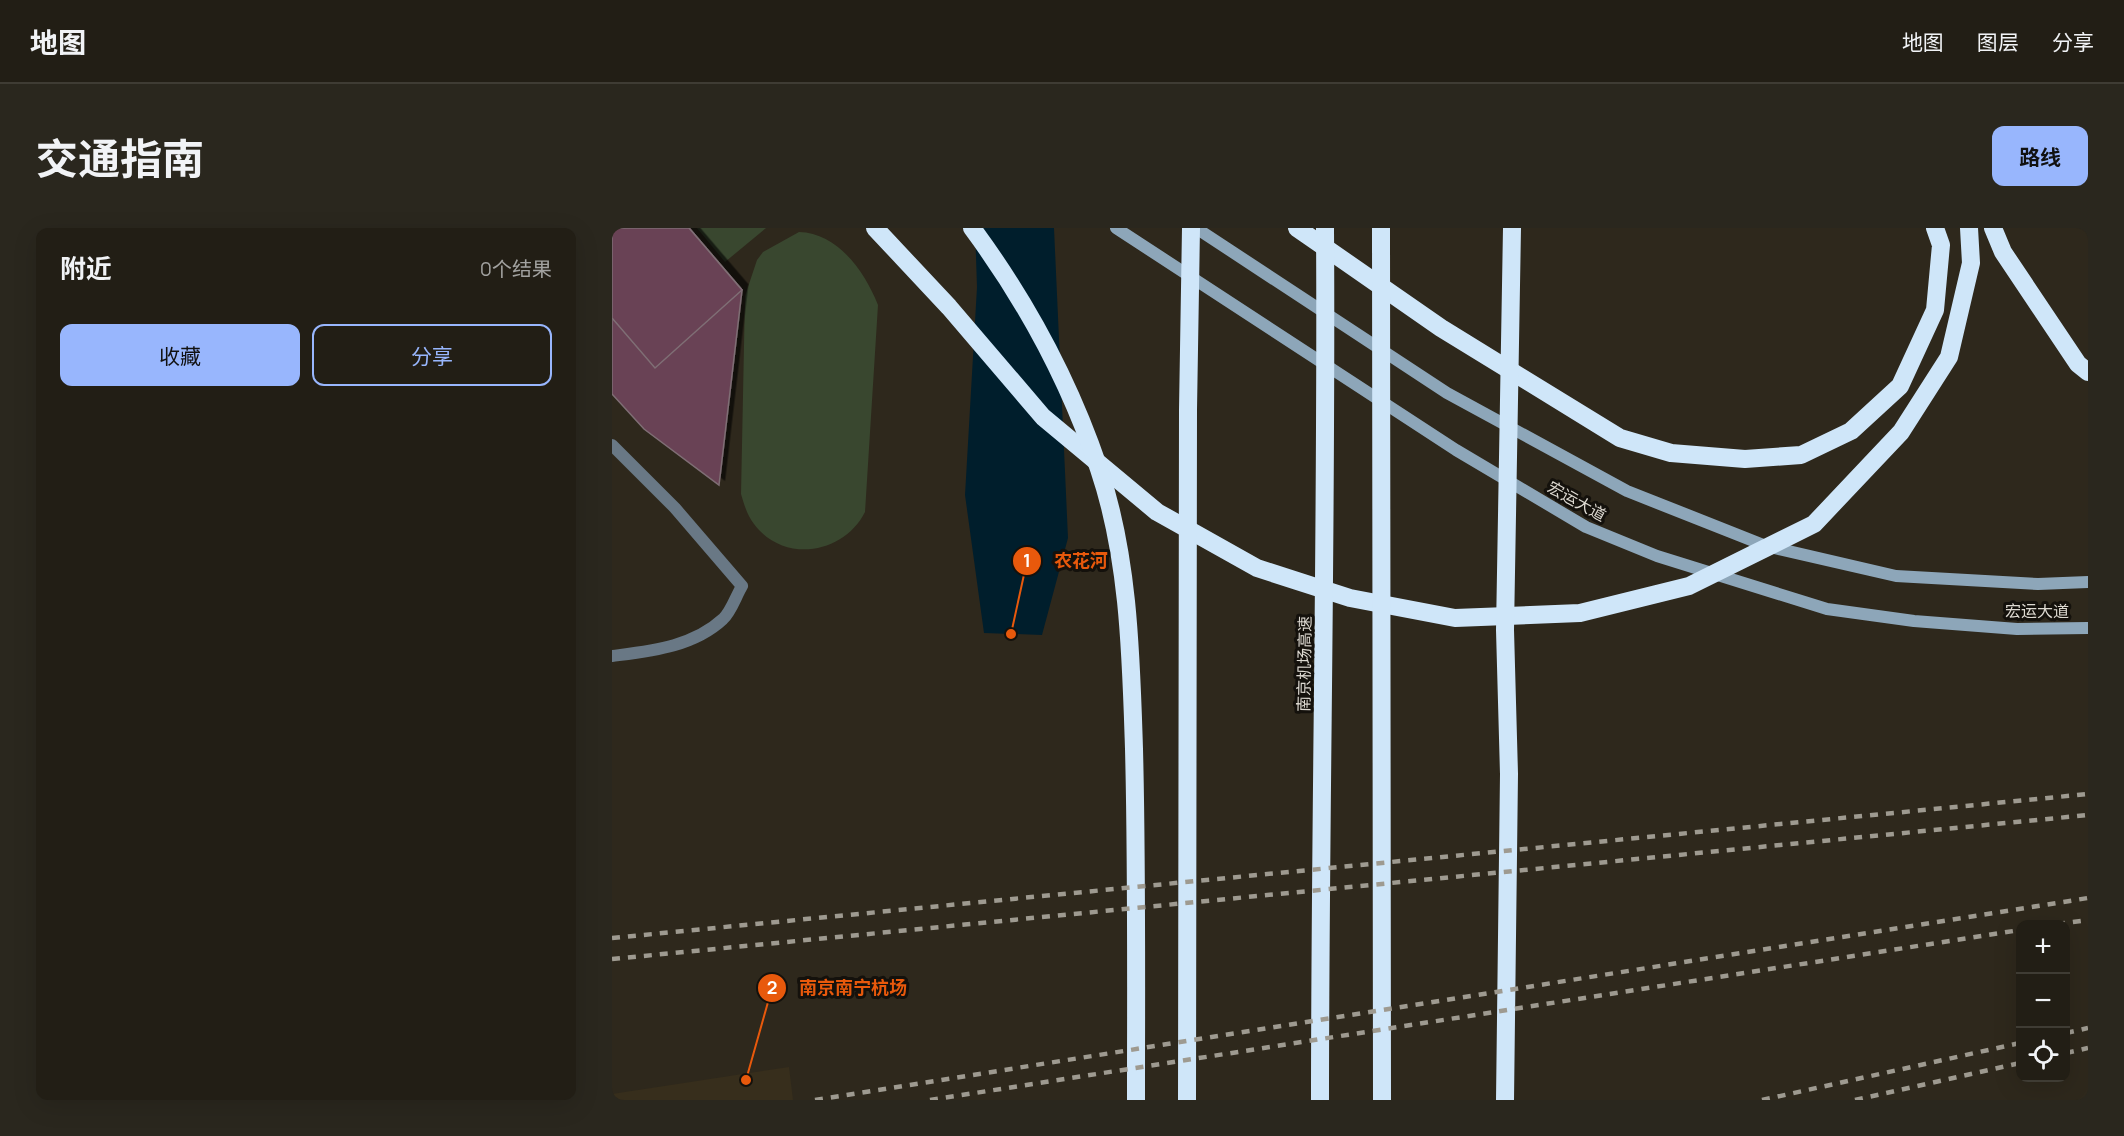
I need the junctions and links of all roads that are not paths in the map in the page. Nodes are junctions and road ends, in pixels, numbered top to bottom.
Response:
1 (875, 228) edge
2 (972, 228) edge
3 (1116, 228) edge
4 (1191, 228) edge
5 (1196, 228) edge
6 (1297, 228) edge
7 (1325, 228) edge
8 (1381, 228) edge
9 (1512, 228) edge
10 (1935, 228) edge
11 (1969, 228) edge
12 (1993, 228) edge
13 (2088, 372) edge
14 (612, 445) edge
15 (2088, 582) edge
16 (2088, 628) edge
17 (612, 657) edge
18 (1136, 1100) edge
19 (1187, 1100) edge
20 (1320, 1100) edge
21 (1382, 1100) edge
22 (1505, 1100) edge

1 - 11 highway
2 - 18 highway
3 - 16 main road, 宏运大道
4 - 19 highway
5 - 15 main road, 宏运大道
6 - 10 highway
7 - 20 highway, 南京机场高速
8 - 21 highway
9 - 22 highway
12 - 13 highway
14 - 17 street

